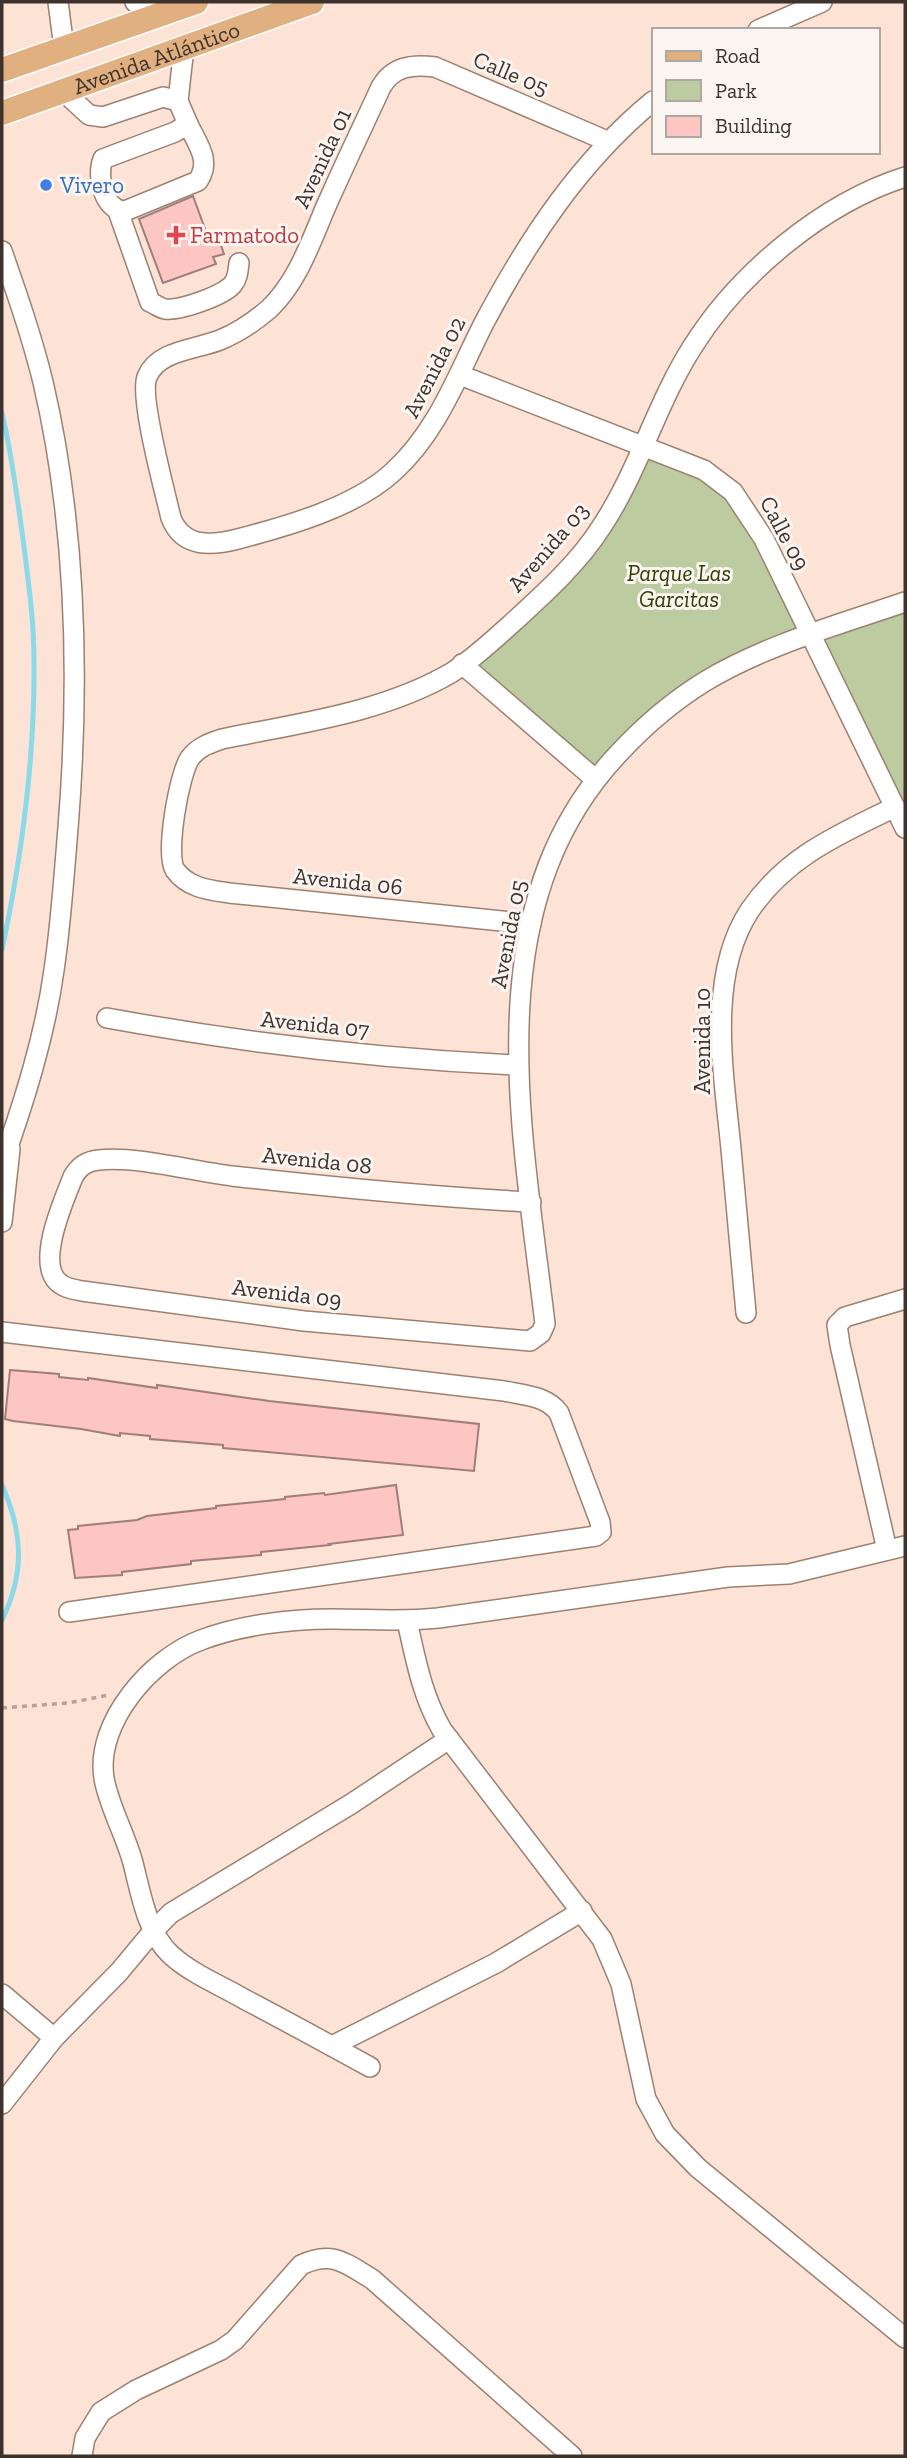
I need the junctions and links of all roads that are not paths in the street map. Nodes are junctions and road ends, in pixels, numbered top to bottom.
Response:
1 (58, 2) edge
2 (135, 2) edge
3 (196, 2) edge
4 (312, 2) edge
5 (822, 2) edge
6 (156, 16) junction
7 (763, 28) edge
8 (184, 47) junction
9 (64, 48) junction
10 (2, 54) edge
11 (40, 57) junction
12 (2, 70) edge
13 (393, 73) joint
14 (63, 91) junction
15 (178, 100) junction
16 (652, 102) edge
17 (2, 113) edge
18 (188, 124) junction
19 (607, 141) junction
20 (905, 177) edge
21 (118, 211) junction
22 (2, 251) edge
23 (239, 262) dead end
24 (460, 375) junction
25 (643, 445) junction
26 (180, 534) joint
27 (905, 602) edge
28 (810, 636) junction
29 (463, 664) junction
30 (595, 779) junction
31 (895, 807) junction
32 (905, 828) edge
33 (172, 862) joint
34 (531, 925) junction
35 (107, 1018) dead end
36 (518, 1065) junction
37 (11, 1138) junction
38 (2, 1164) edge
39 (531, 1202) junction
40 (2, 1222) edge
41 (50, 1268) joint
42 (905, 1299) edge
43 (746, 1313) dead end
44 (2, 1332) edge
45 (530, 1341) joint
46 (896, 1548) edge
47 (69, 1612) dead end
48 (407, 1621) junction
49 (449, 1739) junction
50 (582, 1911) junction
51 (154, 1930) junction
52 (2, 1994) edge
53 (54, 2038) junction
54 (332, 2046) junction
55 (370, 2067) dead end
56 (2, 2104) edge
57 (905, 2338) edge
58 (82, 2456) edge
59 (572, 2456) edge

1 - 9 street
2 - 6 street
3 - 6 main road, Avenida Atlántico
4 - 8 main road, Avenida Atlántico
5 - 7 street
6 - 9 main road, Avenida Atlántico
8 - 14 main road, Avenida Atlántico
8 - 15 street
9 - 11 main road, Avenida Atlántico
10 - 11 main road
11 - 12 main road, Avenida Atlántico
13 - 19 street, Calle 05
13 - 26 street, Avenida 01
14 - 15 street
14 - 17 main road, Avenida Atlántico
15 - 18 street
16 - 19 street, Avenida 02
18 - 21 street
18 - 21 street
19 - 24 street, Avenida 02
20 - 25 street, Avenida 03
21 - 23 street
22 - 37 street
24 - 25 street, Calle 09
24 - 26 street, Avenida 02
25 - 28 street, Calle 09
25 - 29 street, Avenida 03
27 - 28 street, Avenida 05
28 - 30 street, Avenida 05
28 - 31 street, Calle 09
29 - 30 street
29 - 33 street, Avenida 03
30 - 34 street, Avenida 05
31 - 32 street, Calle 09
31 - 43 street, Avenida 10
33 - 34 street, Avenida 06
34 - 36 street, Avenida 05
35 - 36 street, Avenida 07
36 - 39 street, Avenida 05
37 - 38 street
37 - 40 street
39 - 41 street, Avenida 08
39 - 45 street, Avenida 05
41 - 45 street, Avenida 09
42 - 46 street
44 - 47 street
46 - 48 street
48 - 49 street
48 - 51 street
49 - 50 street
49 - 51 street
50 - 54 street
50 - 57 street
51 - 53 street
51 - 54 street
52 - 53 street
53 - 56 street
54 - 55 street
58 - 59 street

